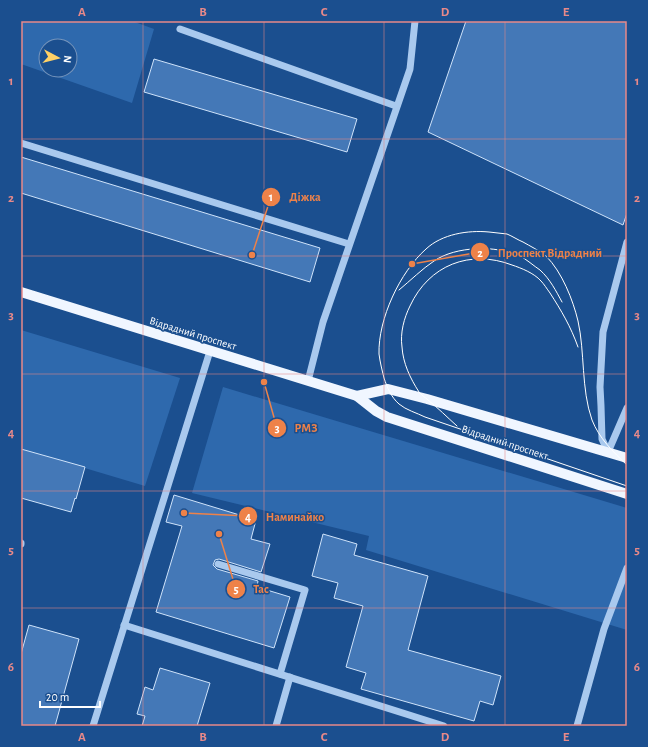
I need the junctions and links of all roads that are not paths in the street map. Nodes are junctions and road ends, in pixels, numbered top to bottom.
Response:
1 (415, 21) edge
2 (180, 29) dead end
3 (396, 106) junction
4 (21, 143) edge
5 (627, 242) edge
6 (349, 244) junction
7 (21, 292) edge
8 (210, 351) junction
9 (308, 381) junction
10 (358, 396) junction
11 (627, 408) edge
12 (608, 452) junction
13 (627, 458) edge
14 (627, 494) edge
15 (218, 564) dead end
16 (627, 568) edge
17 (124, 625) junction
18 (280, 674) junction
19 (290, 677) junction
20 (93, 726) edge
21 (276, 726) edge
22 (444, 726) edge
23 (577, 726) edge

1 - 3 lane
2 - 3 lane
3 - 6 lane
4 - 6 lane
5 - 12 lane
6 - 9 lane
7 - 8 main road, Відрадний проспект
8 - 9 main road, Відрадний проспект
8 - 17 lane
9 - 10 main road, Відрадний проспект
10 - 12 main road, Відрадний проспект
10 - 14 main road, Відрадний проспект
11 - 12 lane
12 - 13 main road, Відрадний проспект
15 - 18 lane
16 - 23 lane
17 - 18 lane
17 - 20 lane
18 - 19 lane
19 - 21 lane
19 - 22 lane

